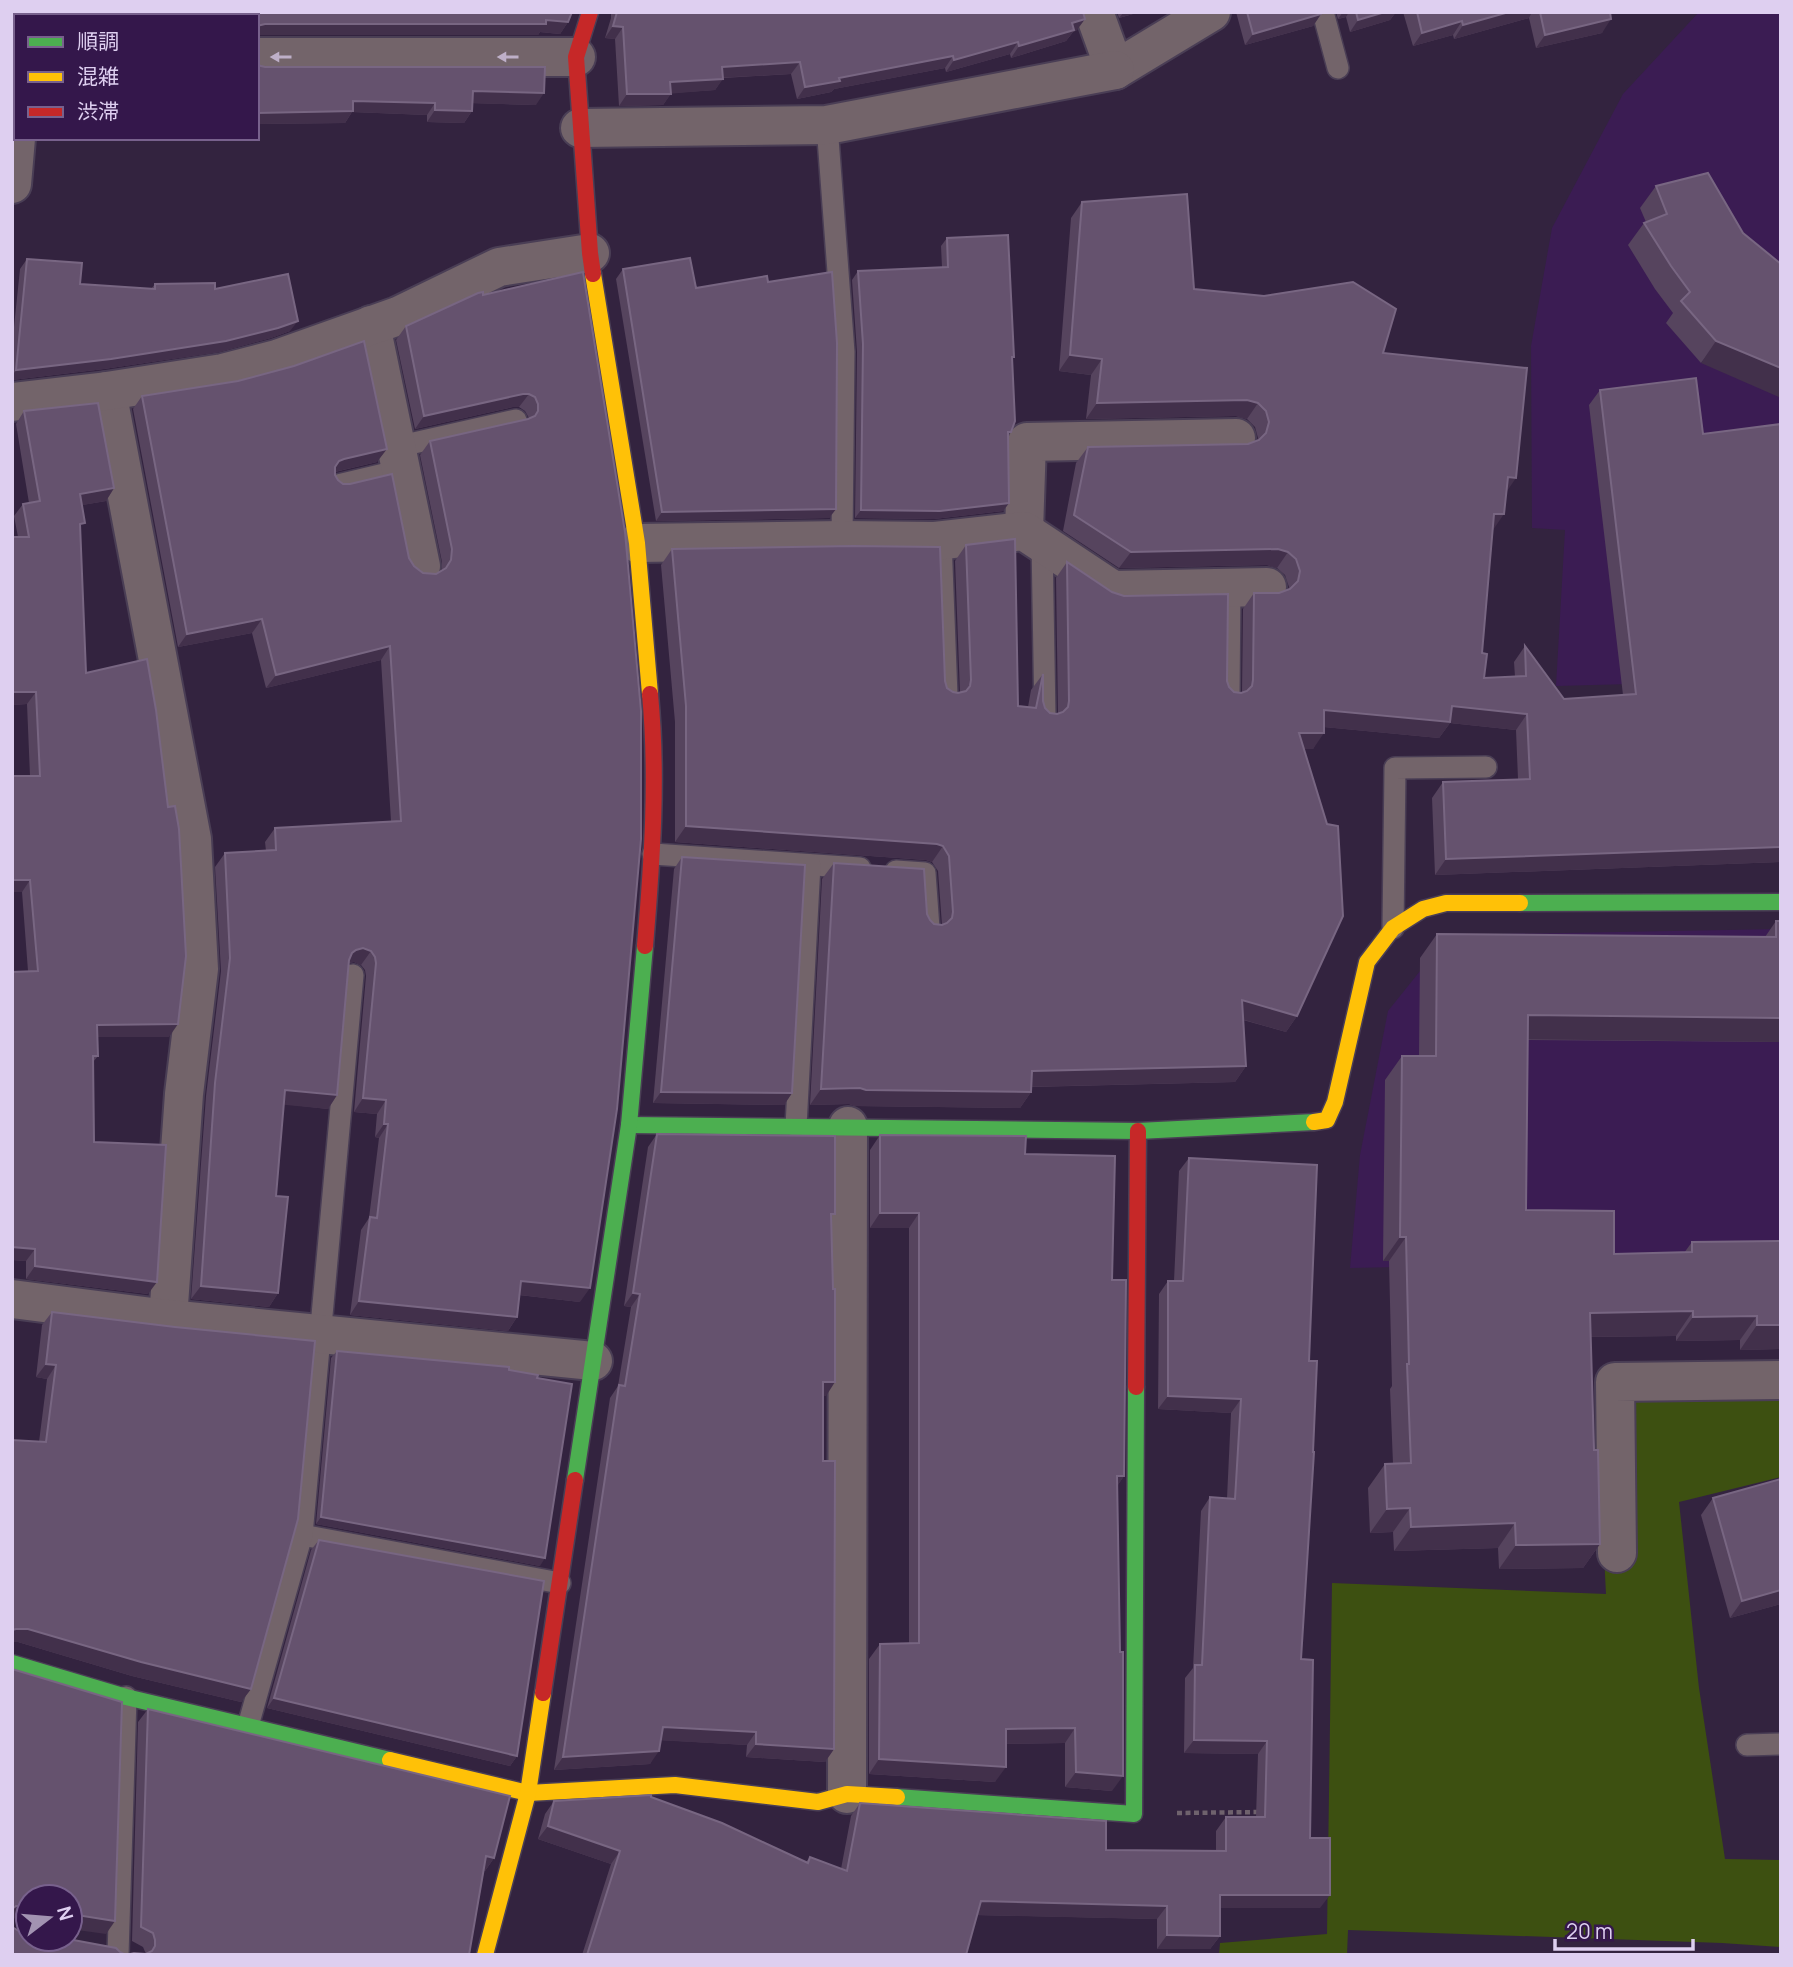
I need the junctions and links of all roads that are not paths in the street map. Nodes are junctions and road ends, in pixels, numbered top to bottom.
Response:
1 (590, 12) edge
2 (1094, 12) edge
3 (1211, 12) edge
4 (1323, 12) edge
5 (259, 57) edge
6 (576, 57) junction
7 (1338, 68) dead end
8 (1115, 70) junction
9 (827, 125) junction
10 (580, 128) junction
11 (16, 140) edge
12 (12, 184) edge
13 (590, 253) junction
14 (371, 326) junction
15 (107, 391) junction
16 (12, 402) edge
17 (516, 420) edge
18 (1236, 438) dead end
19 (399, 458) junction
20 (338, 485) edge
21 (1033, 537) junction
22 (842, 540) junction
23 (941, 540) junction
24 (638, 543) junction
25 (421, 566) dead end
26 (1249, 588) joint
27 (947, 696) edge
28 (1229, 696) edge
29 (1045, 717) edge
30 (1486, 767) dead end
31 (653, 854) junction
32 (810, 865) junction
33 (1781, 902) edge
34 (929, 928) edge
35 (1393, 928) junction
36 (353, 975) edge
37 (629, 1125) junction
38 (796, 1126) junction
39 (848, 1126) junction
40 (1138, 1131) junction
41 (12, 1299) edge
42 (168, 1319) junction
43 (320, 1334) junction
44 (593, 1362) junction
45 (1781, 1380) edge
46 (302, 1535) junction
47 (1617, 1552) dead end
48 (559, 1583) junction
49 (12, 1663) edge
50 (127, 1697) junction
51 (248, 1726) junction
52 (1747, 1745) dead end
53 (1781, 1745) edge
54 (528, 1793) junction
55 (847, 1794) junction
56 (94, 1945) edge
57 (123, 1953) edge
58 (489, 1954) edge

1 - 6 street
2 - 8 street
3 - 8 street
4 - 7 lane
6 -> 5 street
6 - 10 street
8 - 9 street
9 - 10 street
9 - 22 lane
10 - 13 street
11 - 12 street
13 - 14 street
13 - 24 street
14 - 15 street
14 - 19 street
15 - 16 street
15 - 42 street
17 - 19 lane
18 - 21 street
19 - 20 lane
19 - 25 street
21 - 23 street
21 - 26 street
21 - 29 lane
22 - 23 street
22 - 24 street
23 - 27 lane
24 - 31 street
26 - 28 lane
30 - 35 lane
31 - 32 lane
31 - 37 street
32 - 34 lane
32 - 38 lane
33 - 35 street
35 - 40 street
36 - 43 lane
37 - 38 street
37 - 44 street
38 - 39 street
39 - 40 street
39 - 55 street
40 - 55 street
41 - 42 street
42 - 43 street
43 - 44 street
43 - 46 lane
44 - 48 street
45 - 47 street
46 - 48 lane
46 - 51 lane
48 - 54 street
49 - 50 street
50 - 51 street
50 - 57 lane
51 - 54 street
52 - 53 lane
54 - 55 street
54 - 58 street
56 - 57 lane

